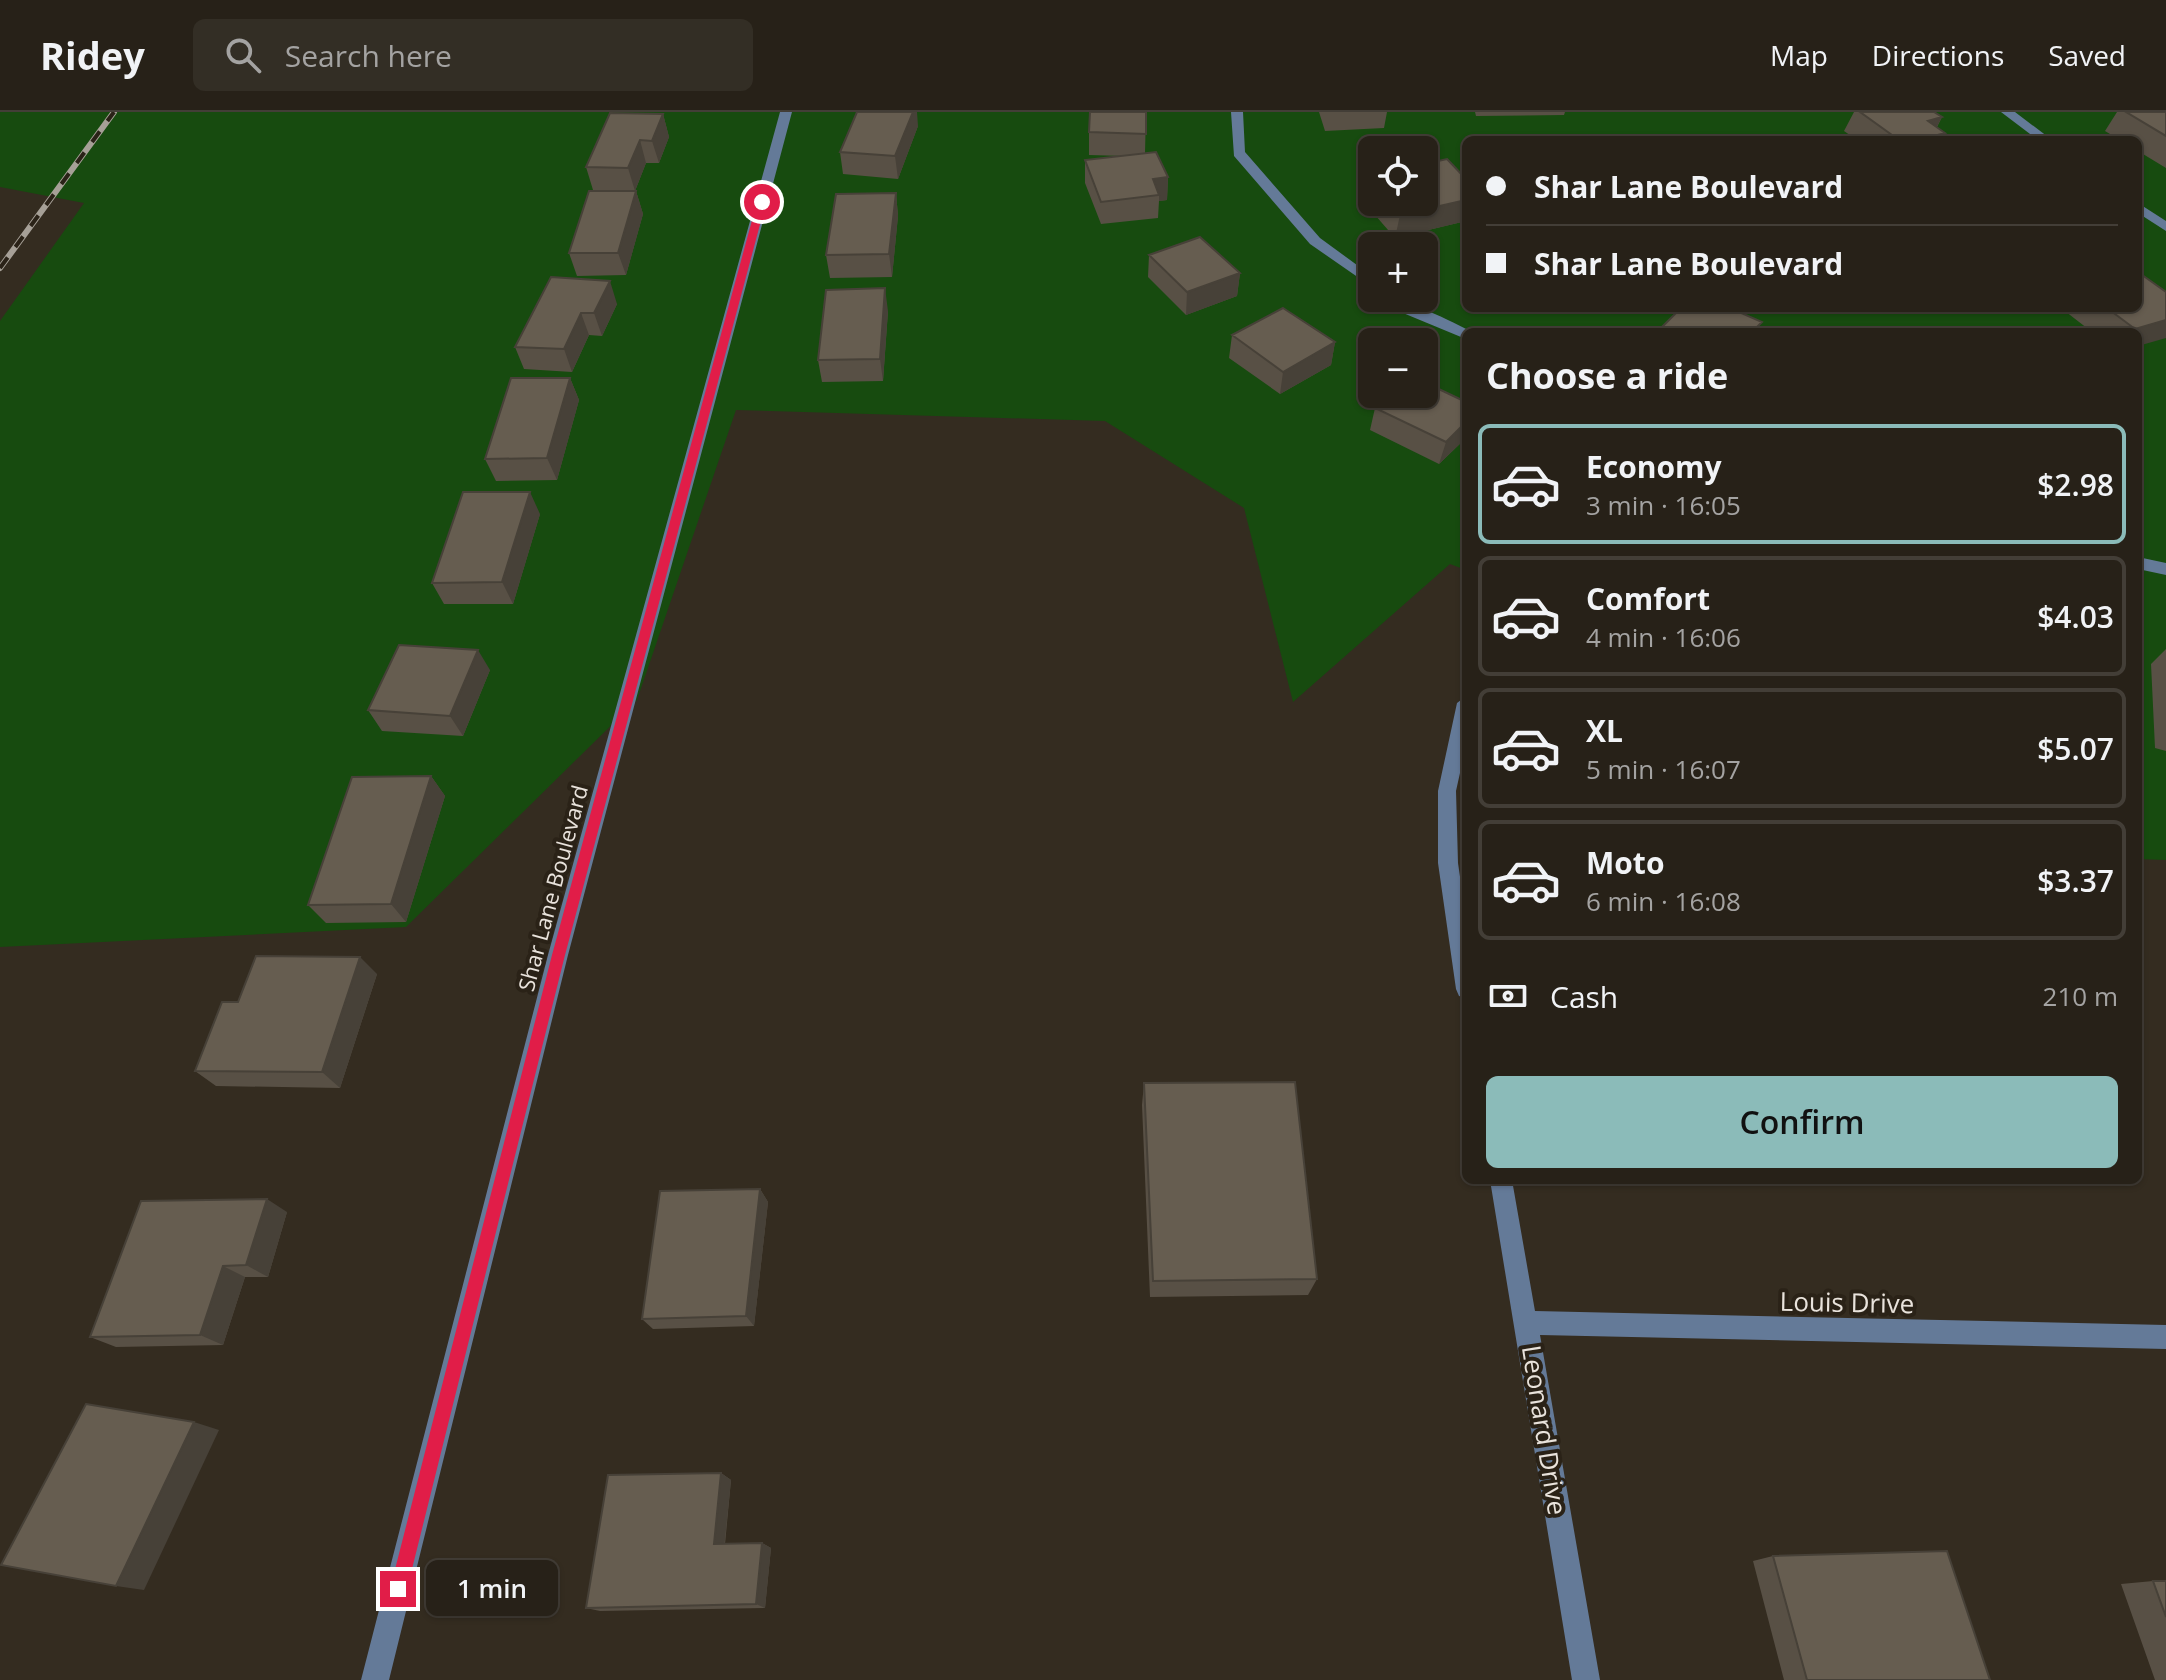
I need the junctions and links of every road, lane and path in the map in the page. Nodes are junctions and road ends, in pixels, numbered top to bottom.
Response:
1 (786, 112) edge
2 (1237, 112) edge
3 (2007, 112) edge
4 (2040, 136) edge
5 (2142, 210) edge
6 (2166, 227) edge
7 (1358, 273) edge
8 (1413, 312) edge
9 (1462, 332) edge
10 (2142, 564) edge
11 (2166, 569) edge
12 (1462, 722) edge
13 (1462, 961) edge
14 (1502, 1184) edge
15 (1527, 1323) junction
16 (2166, 1337) edge
17 (375, 1680) edge
18 (1586, 1680) edge

1 - 17 street, Shar Lane Boulevard
2 - 7 street
3 - 4 street
5 - 6 street
8 - 9 street
10 - 11 street
12 - 13 street
14 - 15 street, Leonard Drive
15 - 16 street, Louis Drive
15 - 18 street, Leonard Drive

